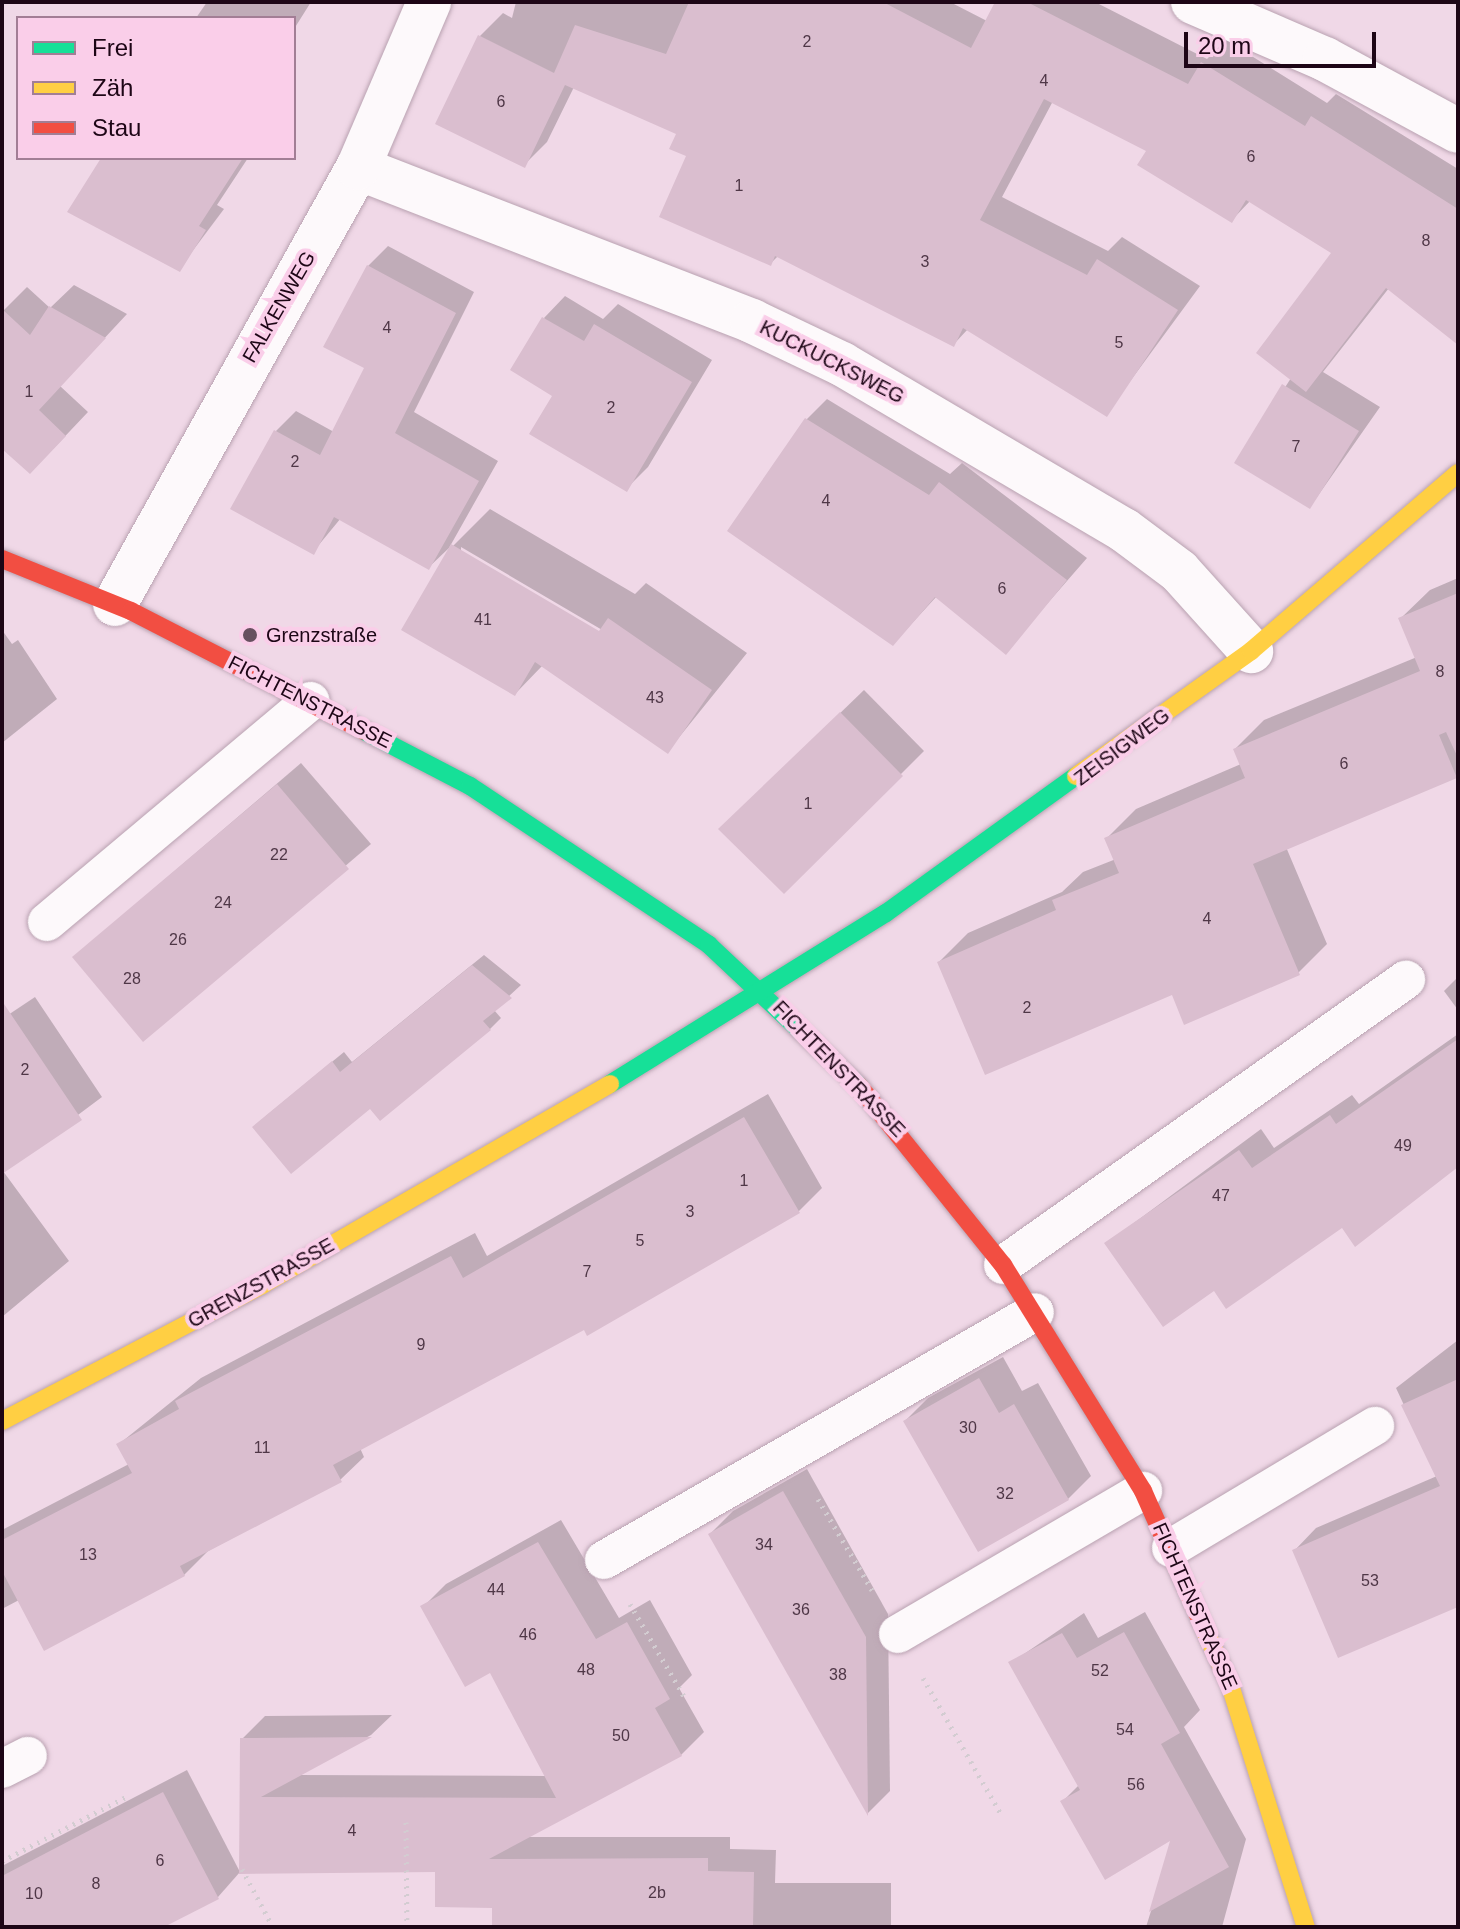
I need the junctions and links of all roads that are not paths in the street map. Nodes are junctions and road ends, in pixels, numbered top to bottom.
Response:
1 (429, 2) edge
2 (1193, 2) edge
3 (1458, 131) edge
4 (358, 168) junction
5 (1458, 473) edge
6 (2, 559) edge
7 (115, 604) junction
8 (1251, 651) junction
9 (310, 701) junction
10 (47, 922) dead end
11 (1406, 980) dead end
12 (763, 991) junction
13 (1003, 1265) junction
14 (1035, 1312) junction
15 (2, 1421) edge
16 (1375, 1426) dead end
17 (1143, 1491) junction
18 (1171, 1548) junction
19 (604, 1560) dead end
20 (898, 1634) dead end
21 (1306, 1927) edge

1 - 4 street, FALKENWEG
2 - 3 street
4 - 7 street, FALKENWEG
4 - 8 street, KUCKUCKSWEG
5 - 8 street, ZEISIGWEG
6 - 7 street, FICHTENSTRASSE
7 - 9 street, FICHTENSTRASSE
8 - 12 street, ZEISIGWEG
9 - 10 lane
9 - 12 street, FICHTENSTRASSE
11 - 13 lane
12 - 13 street, FICHTENSTRASSE
12 - 15 street, GRENZSTRASSE
13 - 14 street, FICHTENSTRASSE
14 - 17 street, FICHTENSTRASSE
14 - 19 lane
16 - 18 lane
17 - 18 street, FICHTENSTRASSE
17 - 20 lane
18 - 21 street, FICHTENSTRASSE

